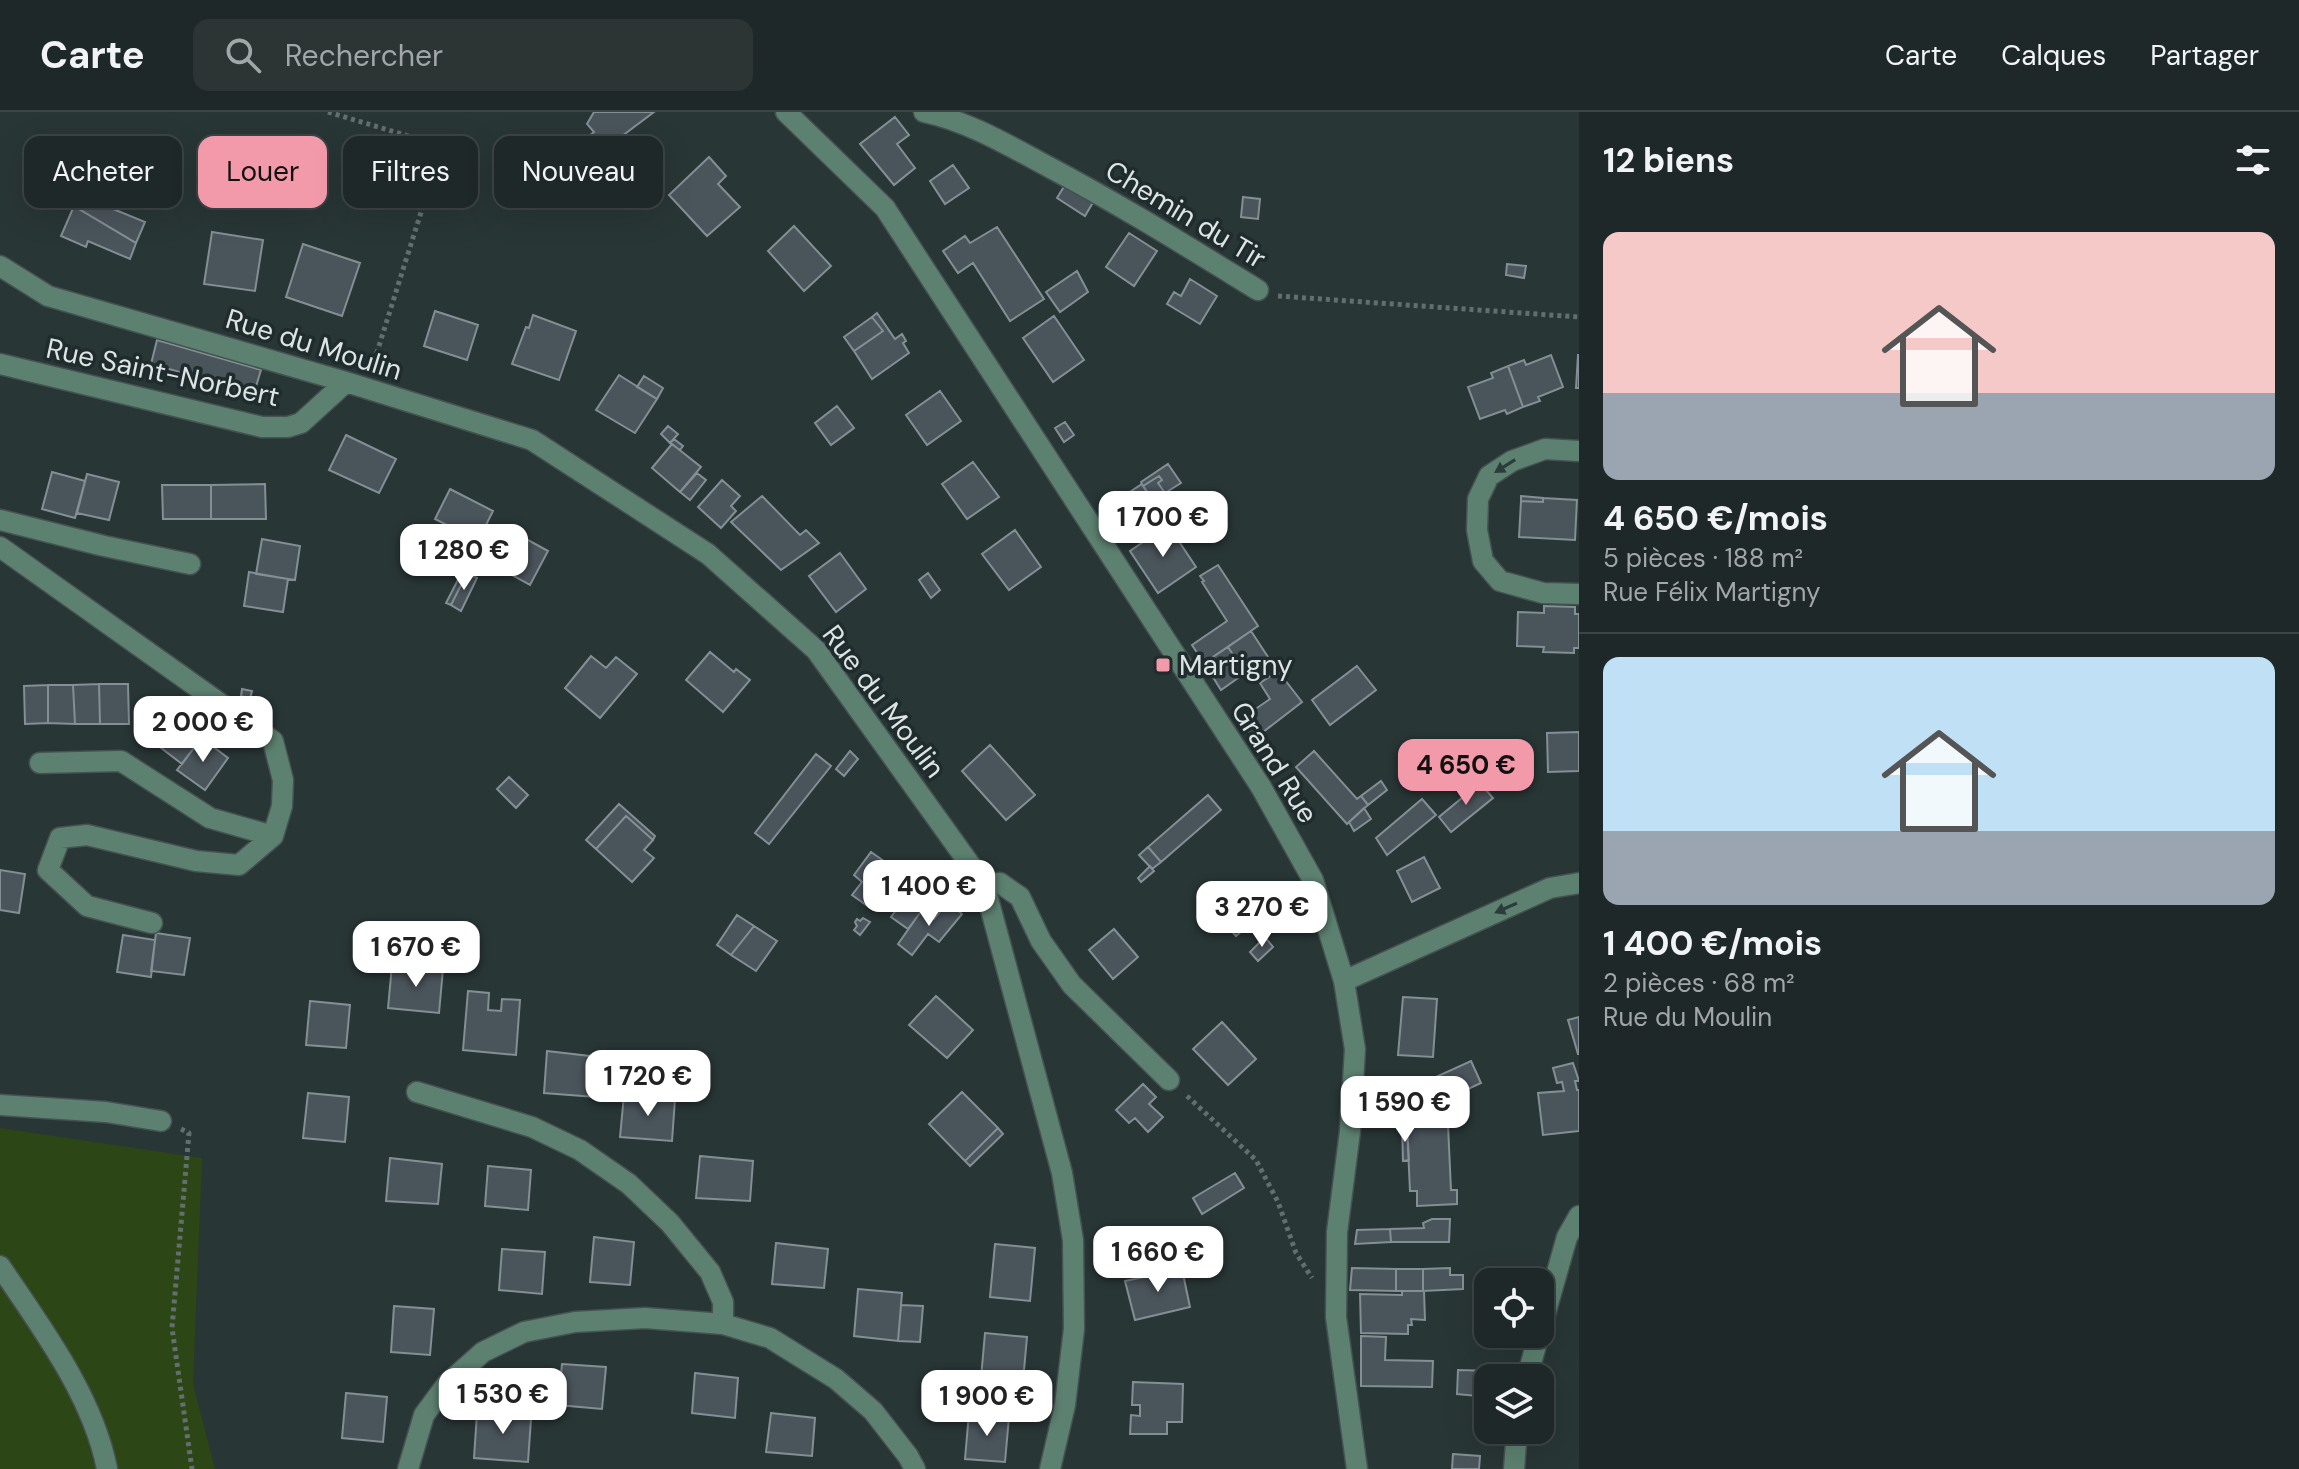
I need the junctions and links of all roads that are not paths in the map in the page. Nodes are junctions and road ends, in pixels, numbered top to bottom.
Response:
1 (786, 112) edge
2 (924, 112) edge
3 (0, 266) edge
4 (1258, 290) road end
5 (0, 364) edge
6 (356, 385) junction
7 (1579, 451) edge
8 (0, 520) edge
9 (0, 547) edge
10 (190, 564) dead end
11 (1579, 594) edge
12 (40, 763) dead end
13 (273, 836) junction
14 (1579, 883) edge
15 (984, 884) junction
16 (152, 923) dead end
17 (1344, 981) junction
18 (1169, 1080) road end
19 (417, 1092) dead end
20 (0, 1105) edge
21 (161, 1121) road end
22 (1579, 1216) edge
23 (0, 1266) edge
24 (1554, 1283) edge
25 (723, 1324) junction
26 (1516, 1444) edge
27 (107, 1469) edge
28 (408, 1469) edge
29 (915, 1469) edge
30 (1050, 1469) edge
31 (1357, 1469) edge
32 (1514, 1469) edge

1 - 17 street, Grand Rue
2 - 4 street, Chemin du Tir
3 - 6 street, Rue du Moulin
5 - 6 street, Rue Saint-Norbert
6 - 15 street, Rue du Moulin
7 -> 11 street
8 - 10 street
9 - 13 street
12 - 13 street
13 - 16 street
14 -> 17 street
15 - 18 street
15 - 30 street, Rue du Moulin
17 - 31 street, Grand Rue
19 - 25 street
20 - 21 street
22 - 24 street
23 - 27 street
25 - 28 street
25 - 29 street
26 - 32 street

